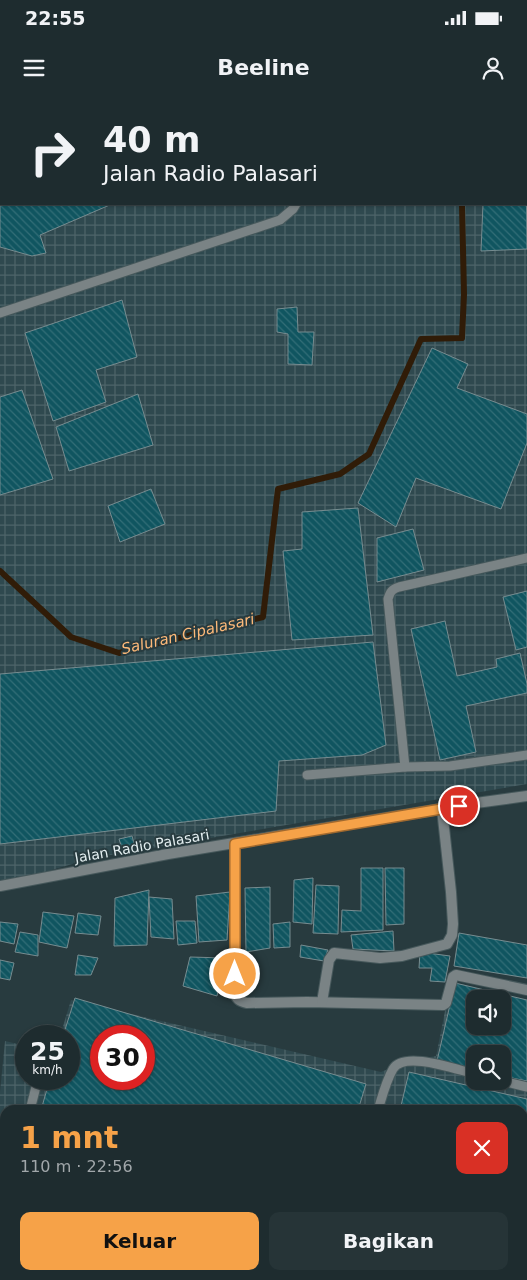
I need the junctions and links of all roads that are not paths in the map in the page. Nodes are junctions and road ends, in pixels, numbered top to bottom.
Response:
1 (295, 205) edge
2 (0, 314) edge
3 (527, 558) edge
4 (527, 754) edge
5 (405, 767) junction
6 (307, 775) dead end
7 (527, 796) edge
8 (442, 809) junction
9 (235, 844) junction
10 (0, 886) edge
11 (527, 990) edge
12 (322, 1002) junction
13 (466, 1072) edge
14 (511, 1083) edge
15 (527, 1087) edge
16 (35, 1090) edge
17 (31, 1105) edge
18 (380, 1105) edge

1 - 2 lane
3 - 5 lane
4 - 5 lane
5 - 6 lane
7 - 8 street, Jalan Radio Palasari
8 - 9 street, Jalan Radio Palasari
8 - 12 street
9 - 10 street, Jalan Radio Palasari
9 - 12 street
11 - 12 street
13 - 18 lane
14 - 15 lane
16 - 17 lane

